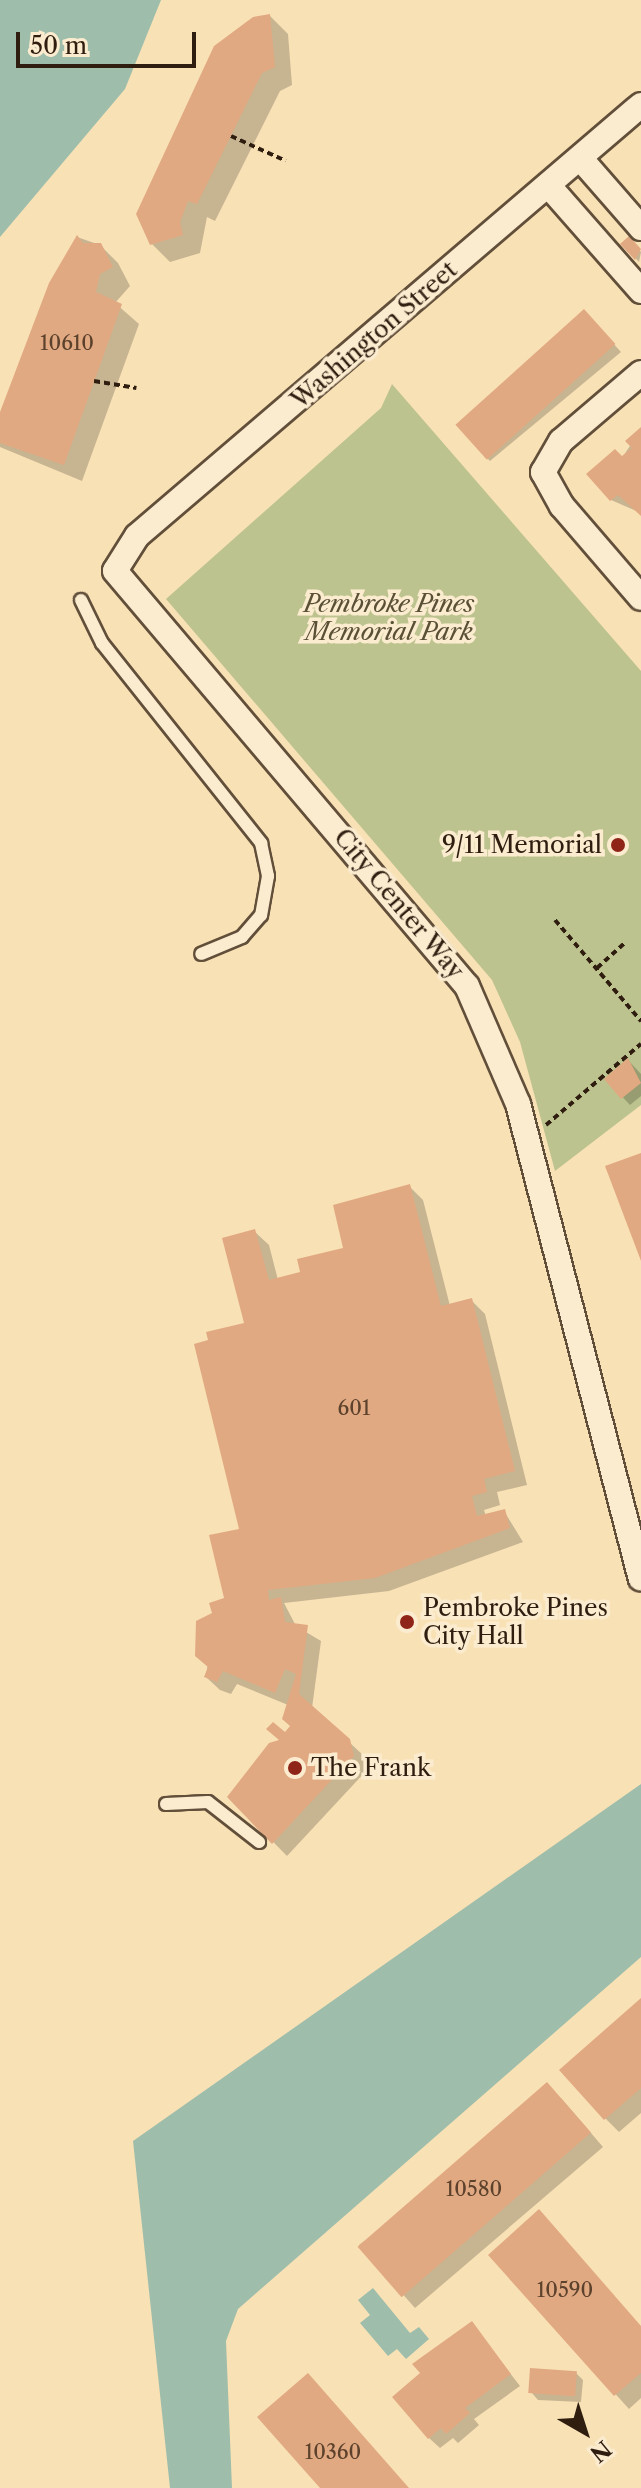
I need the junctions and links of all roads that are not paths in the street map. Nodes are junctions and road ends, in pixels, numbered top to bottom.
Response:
1 (641, 105) edge
2 (580, 158) junction
3 (548, 185) junction
4 (641, 228) edge
5 (637, 280) edge
6 (641, 373) edge
7 (115, 571) joint
8 (641, 598) edge
9 (81, 600) dead end
10 (201, 954) dead end
11 (641, 1578) edge
12 (166, 1804) dead end
13 (259, 1842) dead end

1 - 2 street, Washington Street
2 - 3 street, Washington Street
2 - 4 street
3 - 5 street
3 - 7 street, Washington Street
6 - 8 street
7 - 11 street, City Center Way
9 - 10 lane
12 - 13 lane

